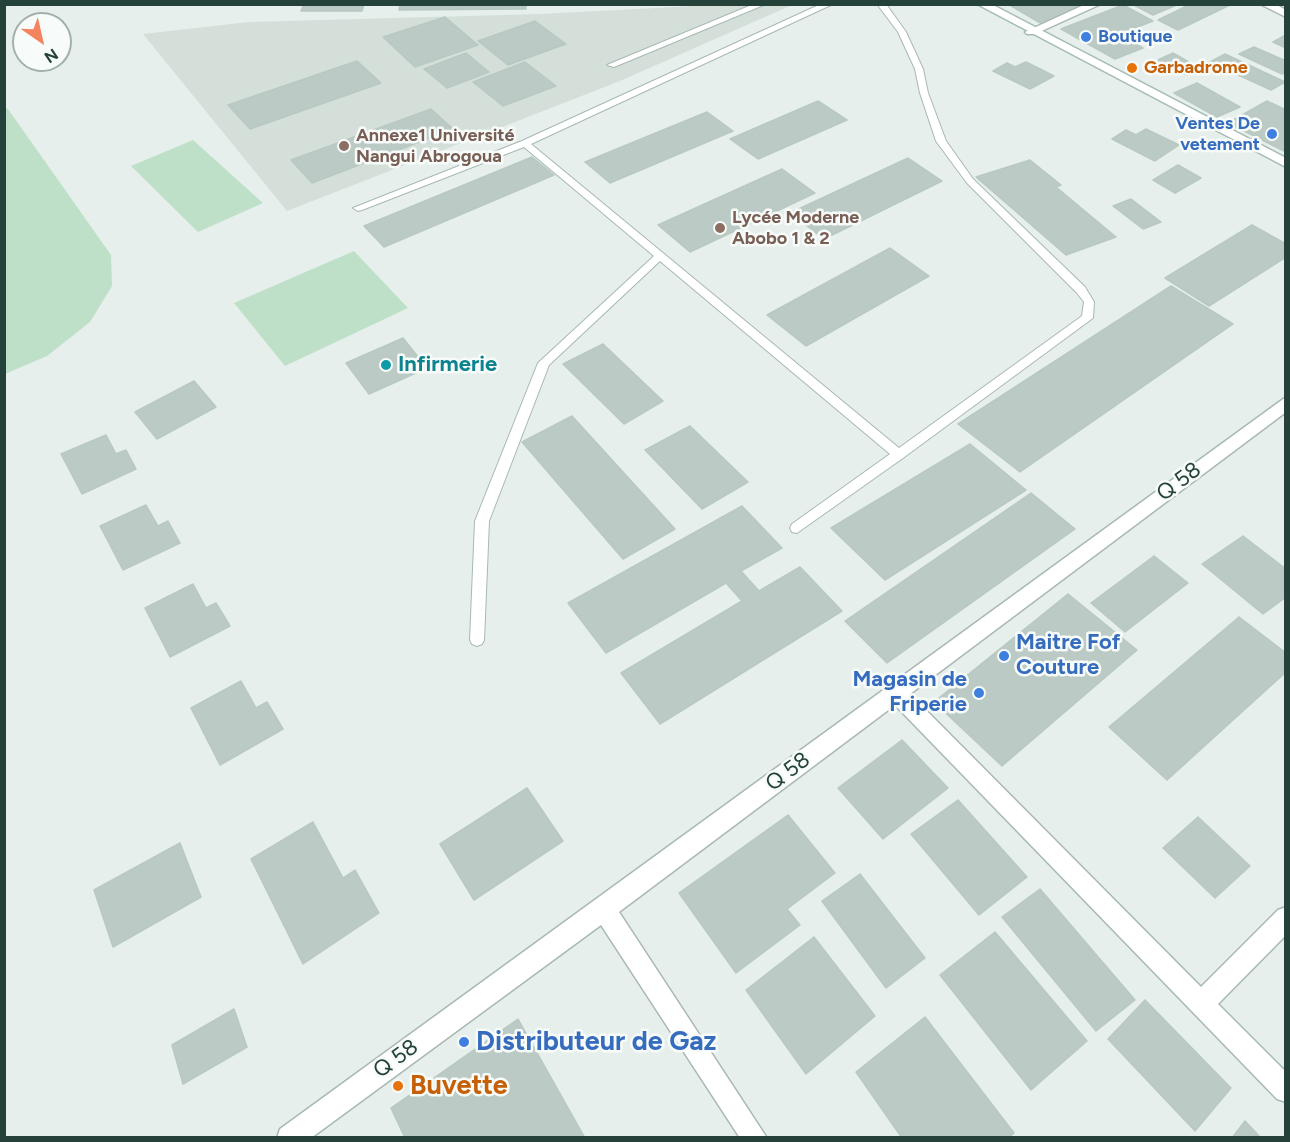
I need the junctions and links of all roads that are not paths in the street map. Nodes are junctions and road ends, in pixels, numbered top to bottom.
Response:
1 (762, 4) edge
2 (829, 4) edge
3 (881, 4) edge
4 (982, 4) edge
5 (1096, 4) edge
6 (1265, 4) edge
7 (1286, 14) edge
8 (1031, 32) junction
9 (611, 65) dead end
10 (525, 143) junction
11 (1286, 163) edge
12 (358, 208) dead end
13 (660, 256) junction
14 (1286, 403) edge
15 (899, 454) junction
16 (797, 528) dead end
17 (477, 640) dead end
18 (896, 693) junction
19 (604, 909) junction
20 (1286, 918) edge
21 (1201, 1004) junction
22 (1286, 1090) edge
23 (288, 1137) edge
24 (755, 1137) edge

1 - 9 lane
2 - 10 lane
3 - 15 lane
4 - 8 street
5 - 8 street
6 - 7 street
8 - 11 street
10 - 12 lane
10 - 13 lane
13 - 15 lane
13 - 17 lane
14 - 18 street, Q 58
15 - 16 lane
18 - 19 street, Q 58
18 - 21 street
19 - 23 street, Q 58
19 - 24 street
20 - 21 street
21 - 22 street

